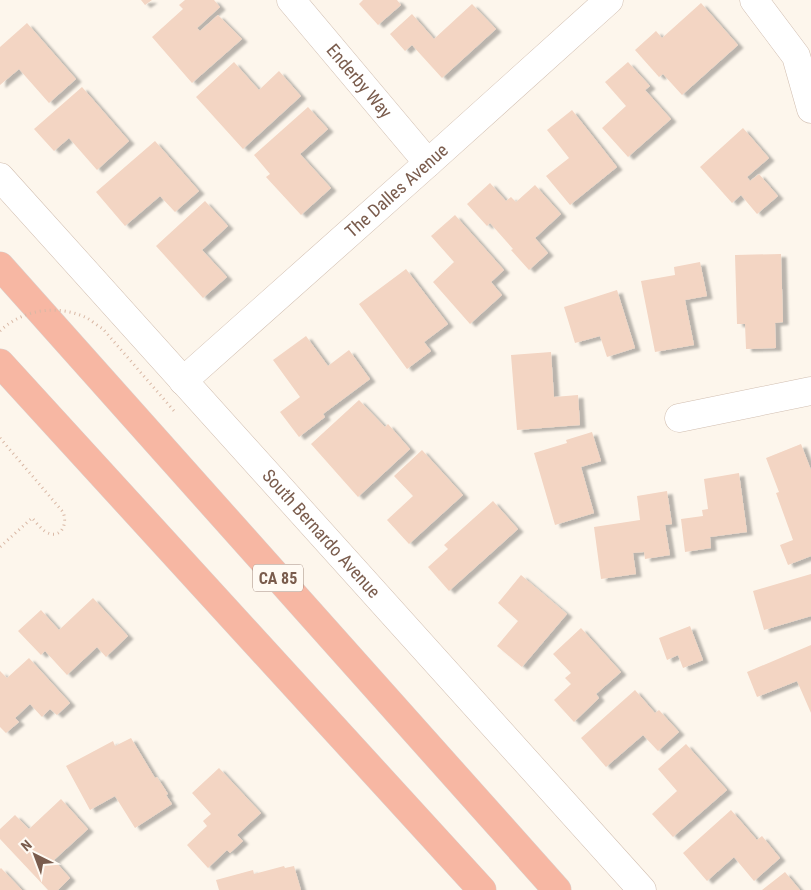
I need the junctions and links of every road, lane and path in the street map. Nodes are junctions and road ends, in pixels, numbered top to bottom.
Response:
1 (291, 0) edge
2 (608, 0) edge
3 (754, 0) edge
4 (811, 109) edge
5 (428, 163) junction
6 (0, 178) edge
7 (0, 266) edge
8 (0, 331) edge
9 (0, 364) edge
10 (183, 381) junction
11 (811, 391) edge
12 (175, 412) dead end
13 (679, 418) dead end
14 (0, 438) edge
15 (0, 547) edge
16 (482, 890) edge
17 (557, 890) edge
18 (642, 890) edge

1 - 5 street, Enderby Way
2 - 5 street, The Dalles Avenue
3 - 4 street
5 - 10 street, The Dalles Avenue
6 - 10 street, South Bernardo Avenue
7 - 17 highway, CA 85
8 - 12 path, bridge
9 - 16 highway
10 - 18 street, South Bernardo Avenue
11 - 13 street
14 - 15 path

